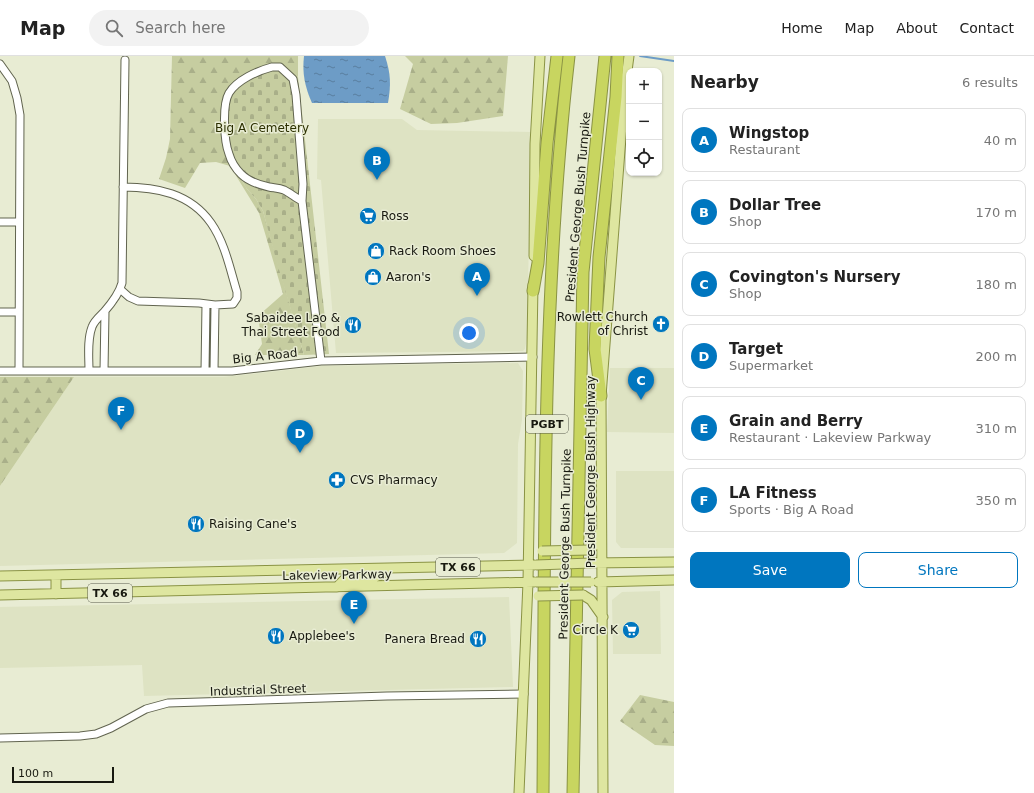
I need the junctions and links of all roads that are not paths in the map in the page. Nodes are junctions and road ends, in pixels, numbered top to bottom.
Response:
1 (540, 56) edge
2 (558, 56) edge
3 (569, 56) edge
4 (605, 56) edge
5 (618, 56) edge
6 (629, 56) edge
7 (125, 60) dead end
8 (0, 64) edge
9 (123, 187) junction
10 (302, 201) junction
11 (0, 222) edge
12 (20, 222) junction
13 (120, 289) junction
14 (533, 291) junction
15 (206, 304) junction
16 (215, 305) junction
17 (104, 311) junction
18 (0, 312) edge
19 (19, 312) junction
20 (533, 357) junction
21 (321, 362) junction
22 (0, 371) edge
23 (19, 371) junction
24 (89, 371) junction
25 (104, 371) junction
26 (205, 371) junction
27 (214, 371) junction
28 (601, 396) junction
29 (529, 524) junction
30 (602, 527) junction
31 (674, 562) edge
32 (602, 564) junction
33 (532, 565) junction
34 (388, 569) junction
35 (240, 572) junction
36 (56, 575) junction
37 (0, 576) edge
38 (674, 580) edge
39 (532, 582) junction
40 (602, 582) junction
41 (337, 588) junction
42 (241, 590) junction
43 (56, 594) junction
44 (0, 595) edge
45 (528, 604) junction
46 (603, 617) junction
47 (524, 694) junction
48 (0, 738) edge
49 (519, 793) edge
50 (543, 793) edge
51 (573, 793) edge
52 (603, 793) edge

1 - 14 main road
2 - 14 highway
3 - 50 highway, President George Bush Turnpike / PGBT
4 - 51 highway, President George Bush Turnpike / PGBT
5 - 28 highway
6 - 28 main road, President George Bush Highway
7 - 9 street
8 - 12 street
9 - 13 street
9 - 16 street
10 - 10 street
10 - 21 street
11 - 12 street
12 - 19 street
13 - 15 street
13 - 17 street
14 - 20 main road
15 - 16 street
15 - 26 street
16 - 27 street
17 - 24 street
17 - 25 street
18 - 19 street
19 - 23 street
20 - 21 street, Big A Road
20 - 29 main road
21 - 27 street, Big A Road
22 - 23 street, Big A Road
23 - 24 street, Big A Road
24 - 25 street, Big A Road
25 - 26 street, Big A Road
26 - 27 street, Big A Road
28 - 30 main road, President George Bush Highway
29 - 30 main road, bridge
29 - 33 main road
30 - 32 main road, President George Bush Highway
31 - 32 main road, Lakeview Parkway / TX 66
32 - 33 main road, Lakeview Parkway / TX 66, bridge
32 - 40 main road, President George Bush Highway
33 - 34 main road, Lakeview Parkway / TX 66
33 - 39 main road
34 - 35 main road, Lakeview Parkway / TX 66
34 - 41 main road
35 - 36 main road, Lakeview Parkway / TX 66
35 - 42 main road
36 - 37 main road, Lakeview Parkway / TX 66
36 - 43 main road
38 - 40 main road, Lakeview Parkway / TX 66
39 - 40 main road, Lakeview Parkway / TX 66, bridge
39 - 41 main road, Lakeview Parkway / TX 66
39 - 45 main road
40 - 46 main road, President George Bush Highway
41 - 42 main road, Lakeview Parkway / TX 66
42 - 43 main road, Lakeview Parkway / TX 66
43 - 44 main road, Lakeview Parkway / TX 66
45 - 46 main road, bridge
45 - 47 main road
46 - 52 main road, President George Bush Highway
47 - 48 street, Industrial Street
47 - 49 main road

